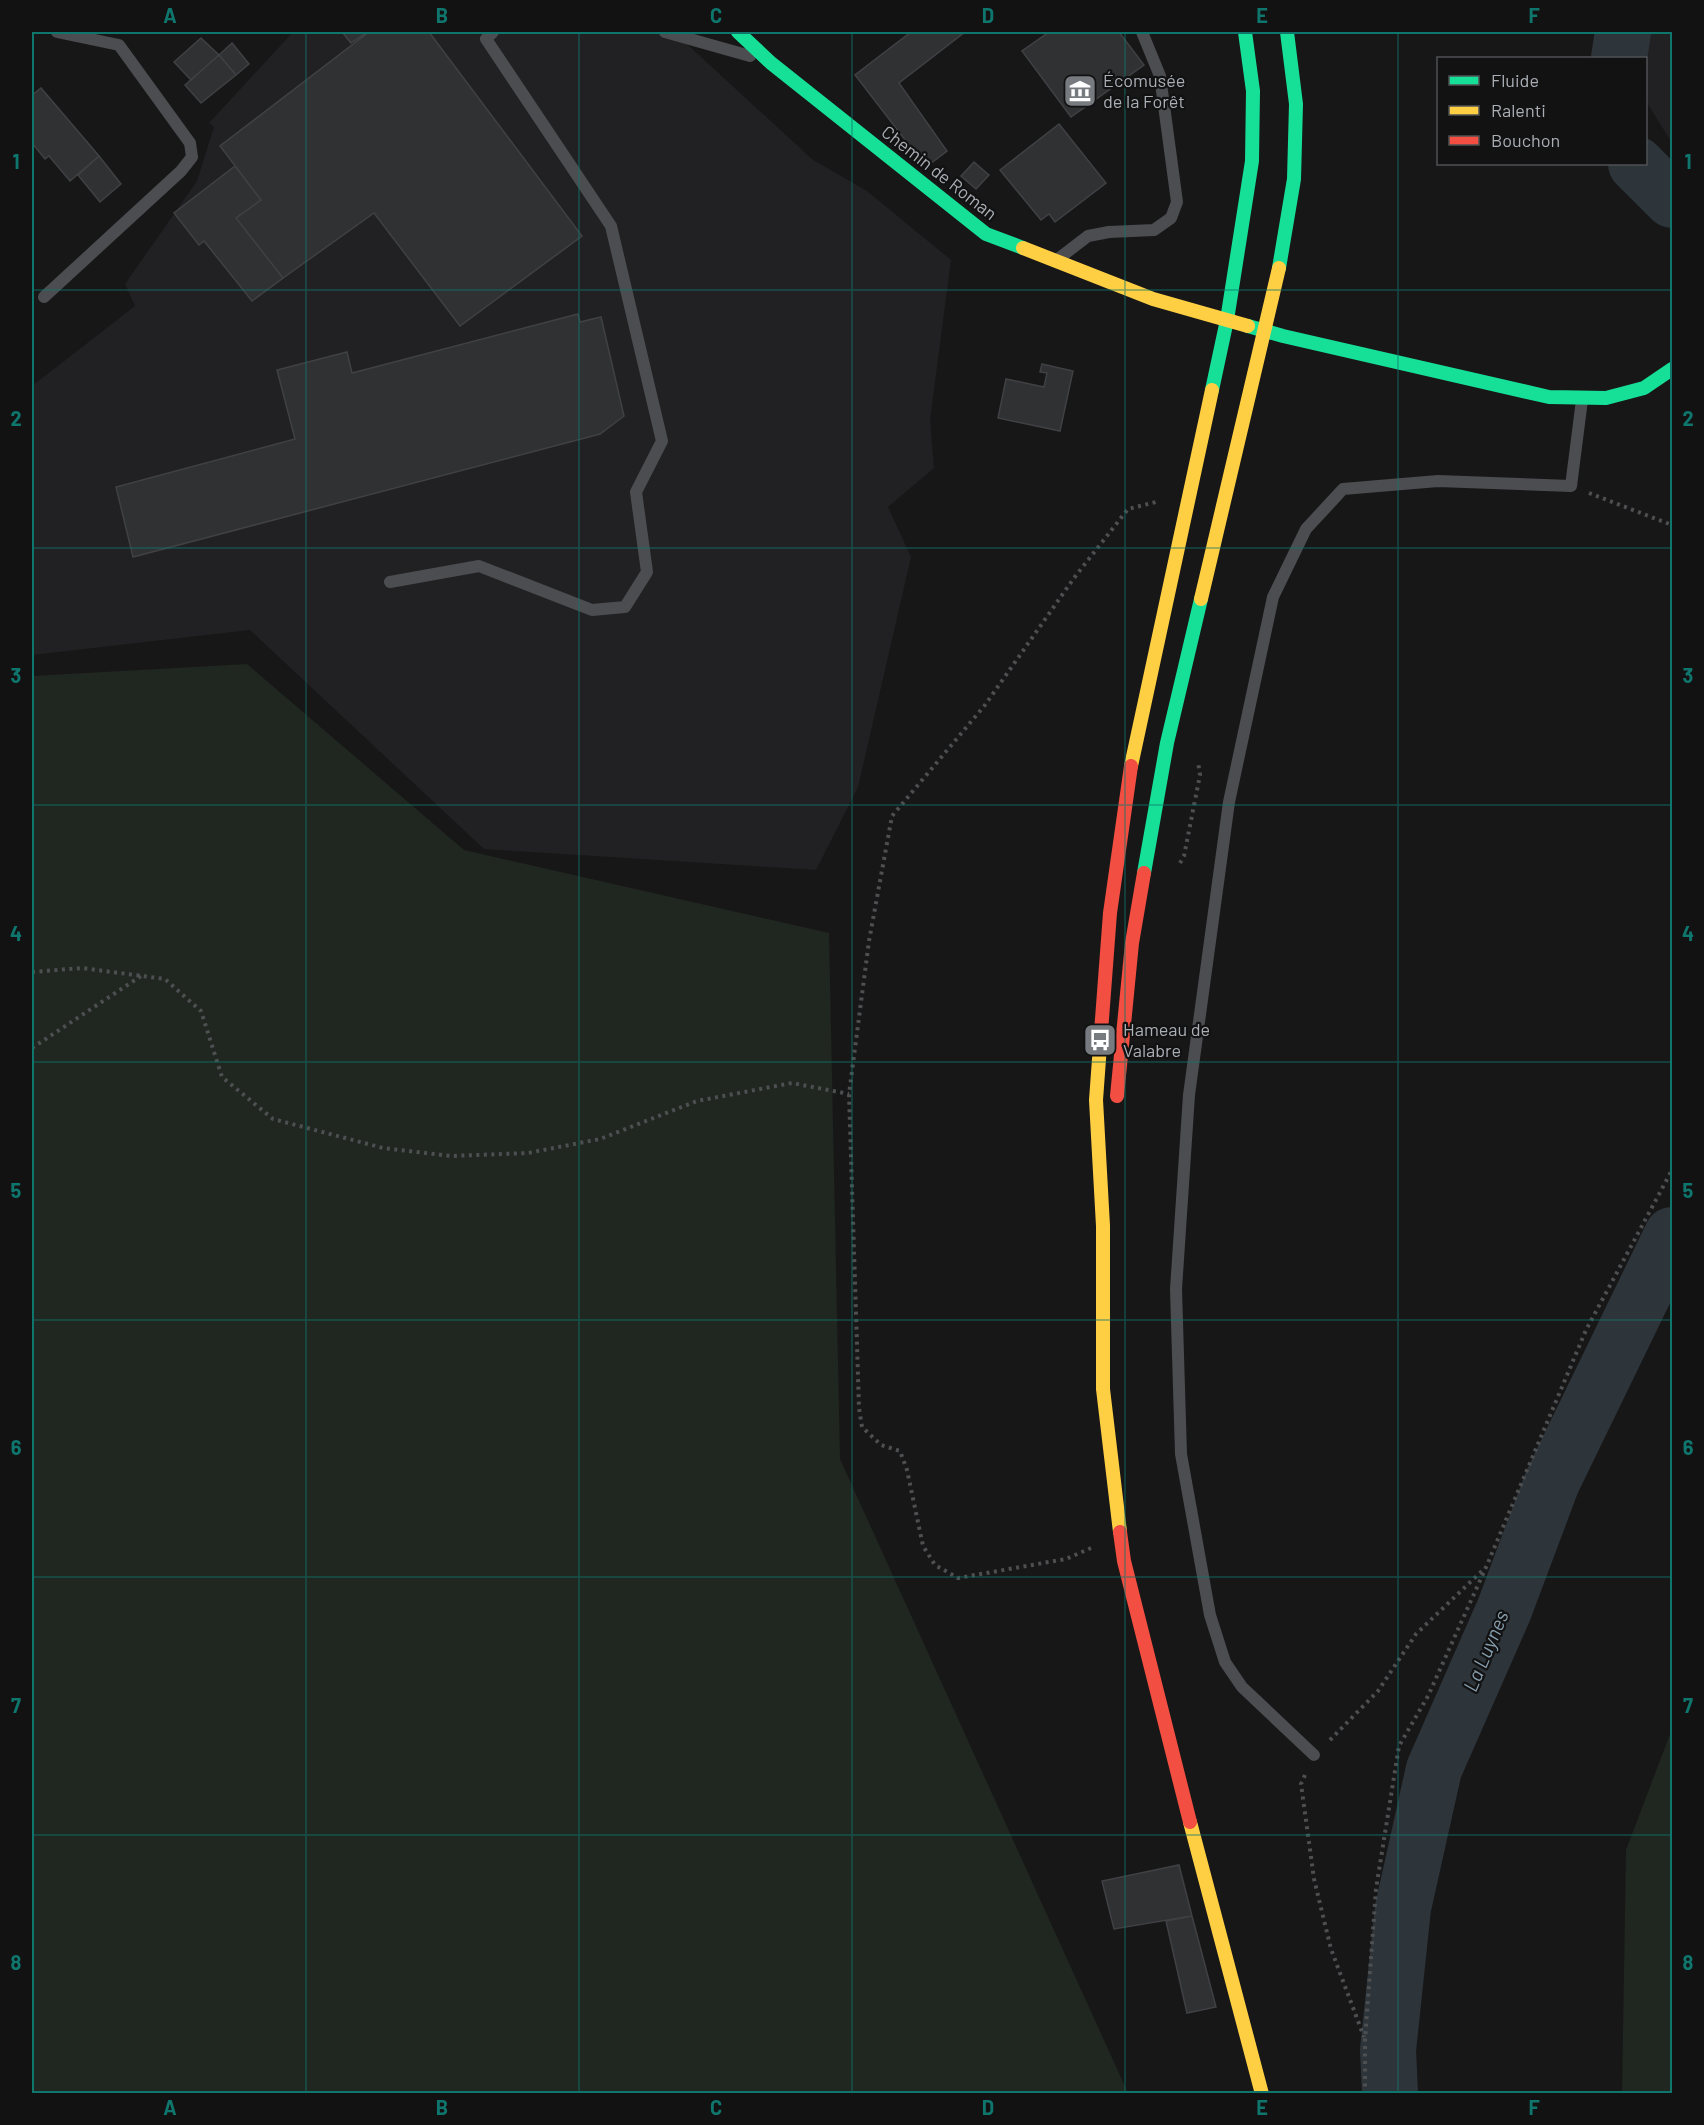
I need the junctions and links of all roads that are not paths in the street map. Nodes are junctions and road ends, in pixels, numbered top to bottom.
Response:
1 (57, 32) edge
2 (493, 32) edge
3 (665, 32) edge
4 (738, 32) edge
5 (1142, 32) edge
6 (1245, 32) edge
7 (1287, 32) edge
8 (771, 63) junction
9 (1055, 261) junction
10 (44, 297) dead end
11 (1227, 320) junction
12 (1265, 331) junction
13 (1672, 369) edge
14 (1582, 399) junction
15 (390, 582) dead end
16 (1115, 1112) dead end
17 (1112, 1146) dead end
18 (1103, 1226) junction
19 (1314, 1755) road end
20 (1262, 2094) edge

1 - 10 lane
2 - 15 lane
3 - 8 lane
4 - 8 main road, Chemin de Roman
5 - 9 lane
6 - 11 main road
7 - 12 main road
8 - 9 main road, Chemin de Roman
9 - 11 main road, Chemin de Roman
11 - 12 main road, Chemin de Roman
11 - 18 main road
12 - 14 main road, Chemin de Roman
12 - 16 main road
13 - 14 main road, Chemin de Roman
14 - 19 lane
17 - 18 main road
18 - 20 main road

